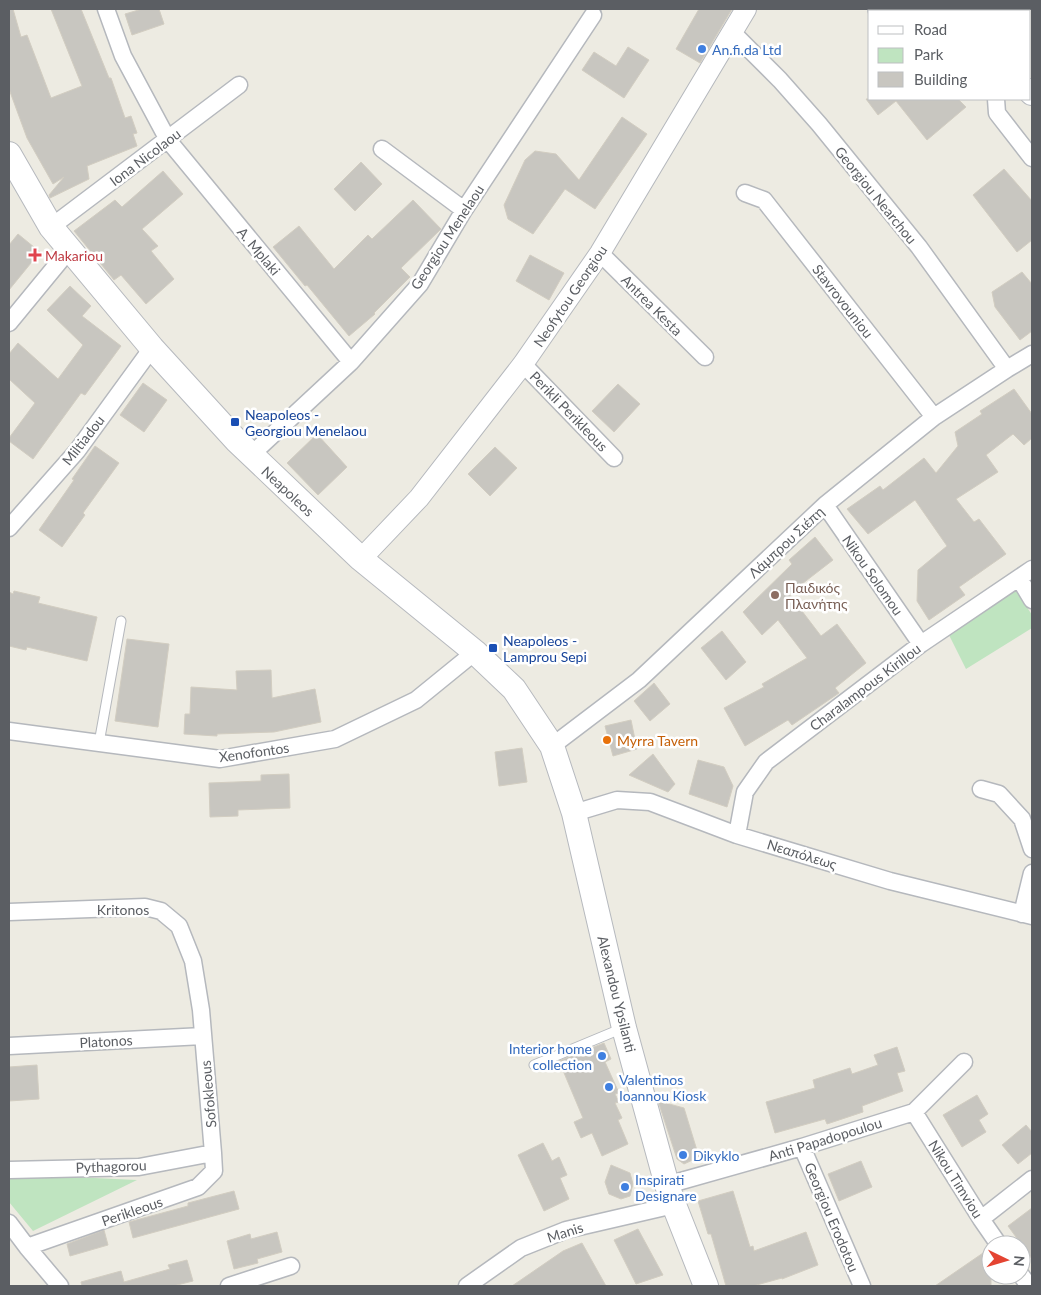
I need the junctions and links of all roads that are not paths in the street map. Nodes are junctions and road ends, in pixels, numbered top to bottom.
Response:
1 (106, 9) edge
2 (746, 9) edge
3 (592, 15) dead end
4 (732, 32) junction
5 (239, 85) dead end
6 (996, 100) edge
7 (168, 140) junction
8 (382, 149) dead end
9 (9, 154) edge
10 (1032, 158) edge
11 (745, 193) dead end
12 (464, 210) junction
13 (51, 227) junction
14 (69, 250) junction
15 (600, 253) junction
16 (9, 323) edge
17 (152, 348) junction
18 (1032, 354) edge
19 (705, 357) dead end
20 (351, 362) junction
21 (523, 364) junction
22 (1008, 368) junction
23 (934, 417) junction
24 (251, 455) junction
25 (614, 458) dead end
26 (825, 506) junction
27 (9, 528) edge
28 (361, 560) junction
29 (1025, 574) edge
30 (1032, 600) edge
31 (121, 621) dead end
32 (921, 644) junction
33 (475, 652) junction
34 (9, 731) edge
35 (99, 743) junction
36 (552, 746) junction
37 (980, 789) dead end
38 (574, 813) junction
39 (737, 835) junction
40 (1032, 849) edge
41 (1032, 873) edge
42 (9, 912) edge
43 (1027, 915) edge
44 (624, 1028) junction
45 (203, 1036) junction
46 (9, 1046) edge
47 (964, 1062) dead end
48 (534, 1065) dead end
49 (914, 1112) junction
50 (802, 1147) junction
51 (213, 1153) junction
52 (9, 1170) edge
53 (1032, 1179) edge
54 (671, 1195) junction
55 (980, 1219) junction
56 (9, 1223) edge
57 (992, 1235) edge
58 (26, 1247) junction
59 (291, 1266) dead end
60 (60, 1286) edge
61 (229, 1286) edge
62 (468, 1286) edge
63 (706, 1286) edge
64 (862, 1286) edge

1 - 7 street, A. Mplaki
2 - 4 street, Neofytou Georgiou
3 - 12 street, Georgiou Menelaou
4 - 15 street, Neofytou Georgiou
4 - 22 street, Georgiou Nearchou
5 - 7 street, Iona Nicolaou
6 - 10 street
7 - 13 street, Iona Nicolaou
7 - 20 street, A. Mplaki
8 - 12 street
9 - 13 main road, Neapoleos
11 - 23 street, Stavrovouniou
12 - 20 street, Georgiou Menelaou
13 - 14 main road, Neapoleos
14 - 16 street
14 - 17 main road, Neapoleos
15 - 19 street, Antrea Kesta
15 - 21 street, Neofytou Georgiou
17 - 24 main road, Neapoleos
17 - 27 street, Miltiadou
18 - 22 street, Λάμπρου Σιέπη
20 - 24 street, Georgiou Menelaou
21 - 25 street, Perikli Perikleous
21 - 28 street, Neofytou Georgiou
22 - 23 street, Λάμπρου Σιέπη
23 - 26 street, Λάμπρου Σιέπη
24 - 28 main road, Neapoleos
26 - 32 street, Nikou Solomou
26 - 36 street, Λάμπρου Σιέπη
28 - 33 main road, Neapoleos
29 - 30 street
29 - 32 street, Charalampous Kirillou
31 - 35 lane
32 - 39 street, Charalampous Kirillou
33 - 35 street, Xenofontos
33 - 36 main road, Neapoleos
34 - 35 street, Xenofontos
36 - 38 main road, Neapoleos
37 - 40 street
38 - 39 street, Νεαπόλεως
38 - 44 main road, Alexandou Ypsilanti
39 - 43 street, Νεαπόλεως
41 - 43 street
42 - 45 street, Kritonos
44 - 48 lane
44 - 54 main road, Alexandou Ypsilanti
45 - 46 street, Platonos
45 - 51 street, Sofokleous
47 - 49 street, Anti Papadopoulou
49 - 50 street, Anti Papadopoulou
49 - 55 street, Nikou Timviou
50 - 54 street, Anti Papadopoulou
50 - 64 street, Georgiou Erodotou
51 - 52 street, Pythagorou
51 - 58 street, Perikleous
53 - 55 street
54 - 62 street, Manis
54 - 63 main road, Alexandou Ypsilanti
55 - 57 street, Nikou Timviou
56 - 58 street
58 - 60 street
59 - 61 street

